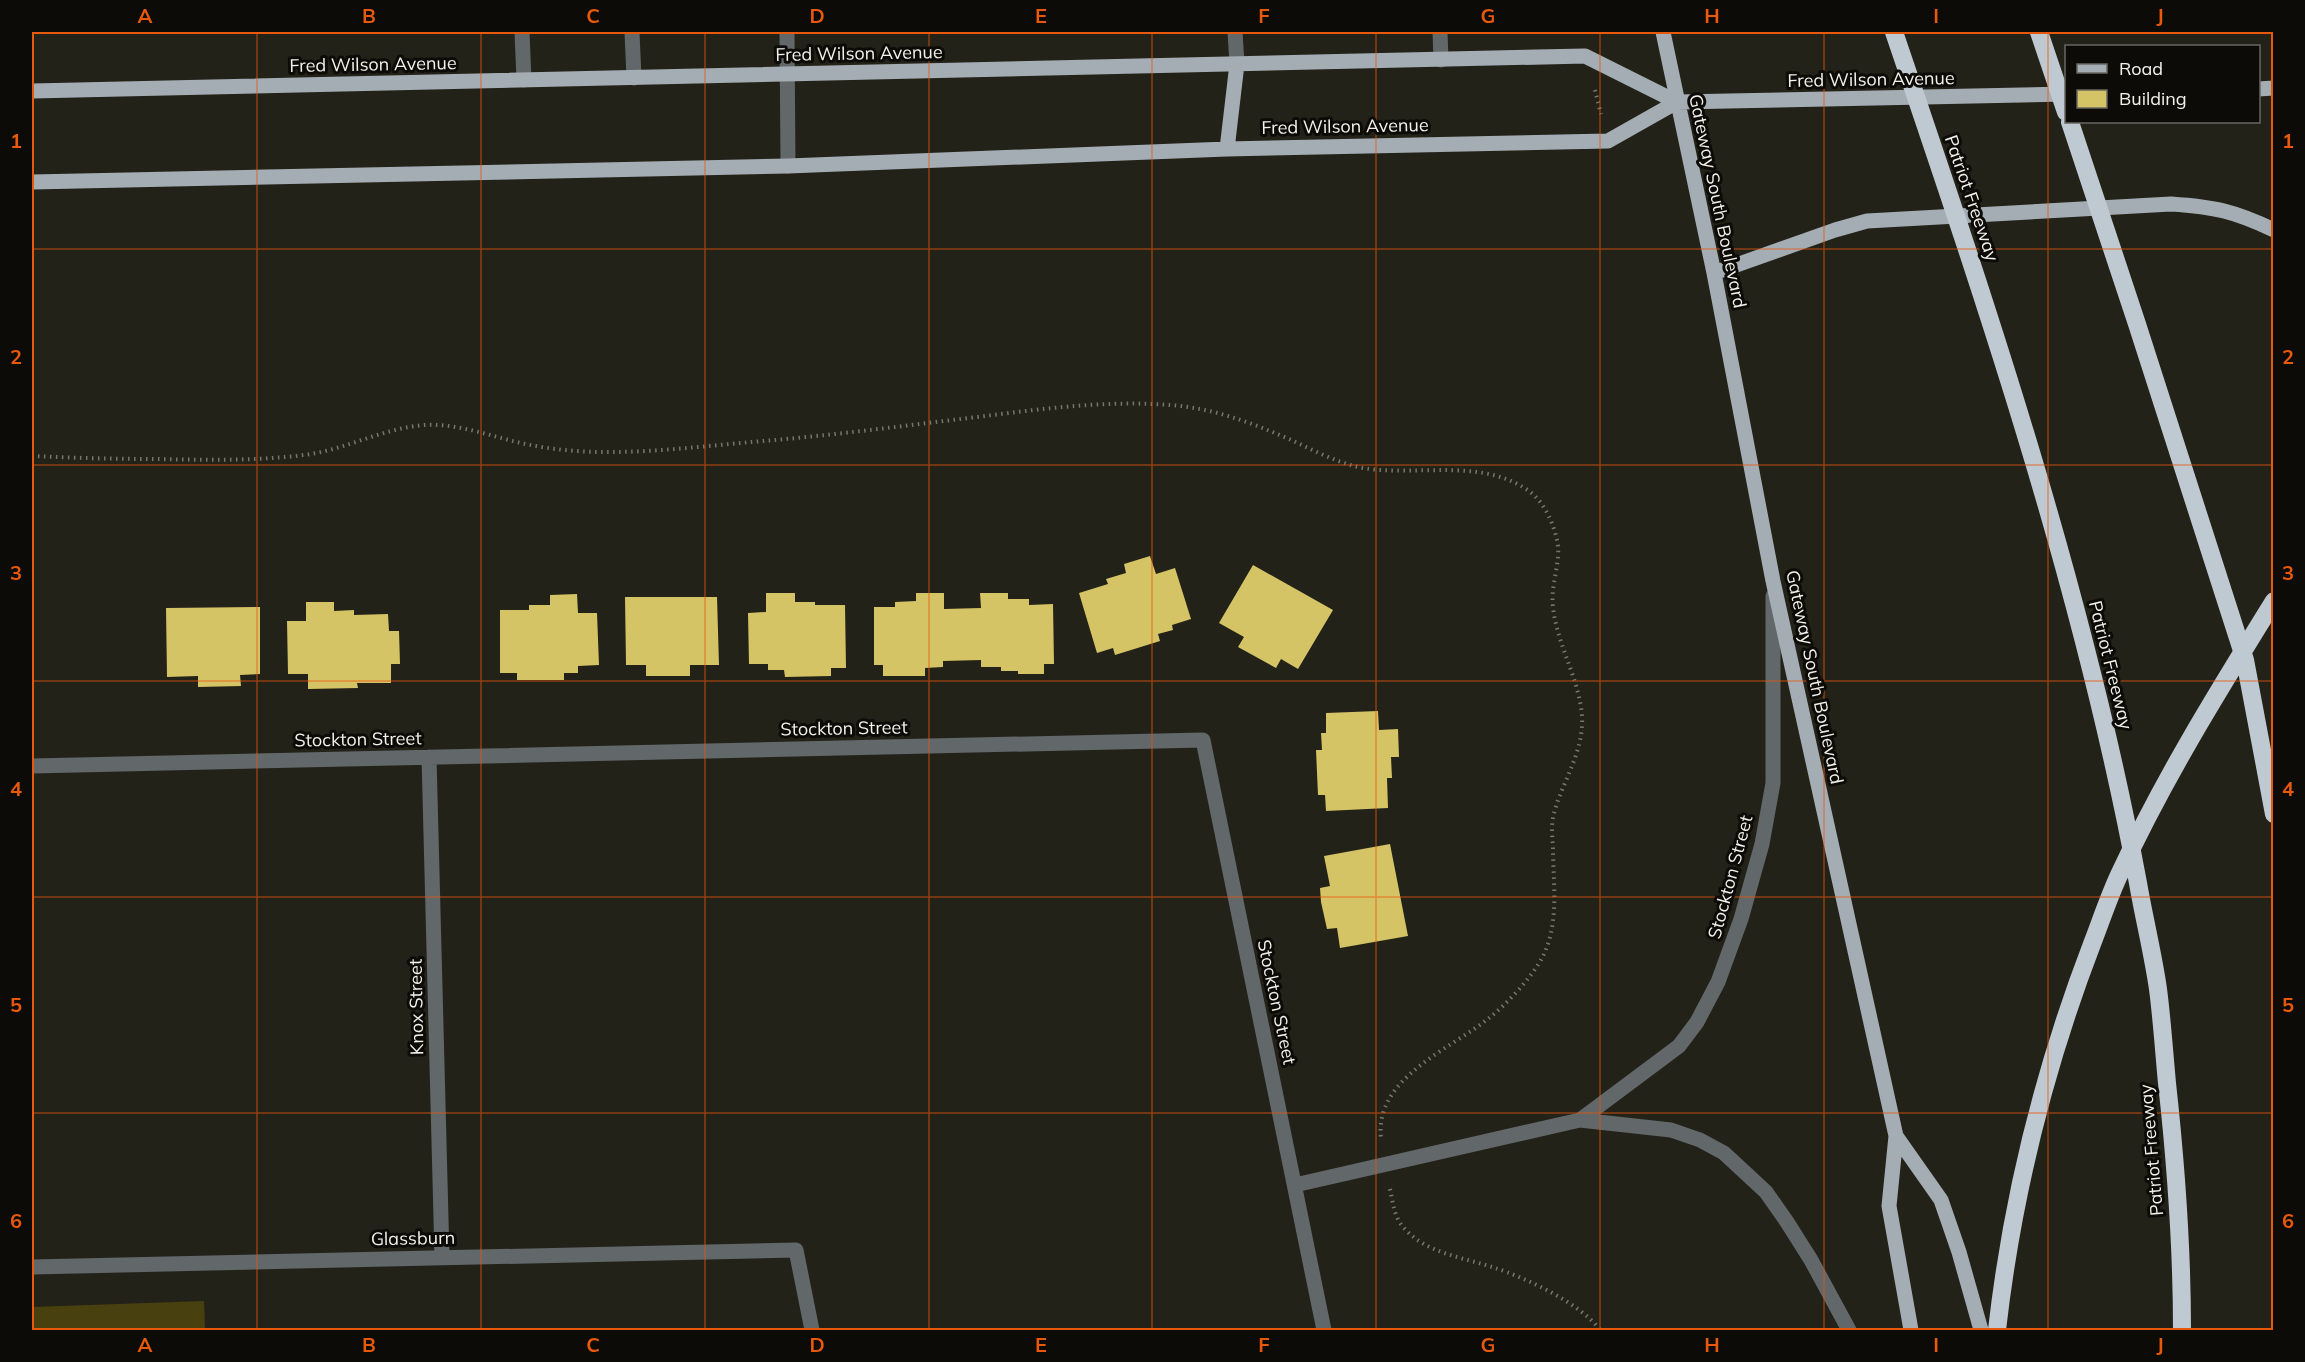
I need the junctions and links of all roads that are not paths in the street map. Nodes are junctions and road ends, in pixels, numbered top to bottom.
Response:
1 (522, 32) edge
2 (632, 32) edge
3 (787, 32) edge
4 (1236, 32) edge
5 (1440, 32) edge
6 (1663, 32) edge
7 (1894, 32) edge
8 (2039, 32) edge
9 (1441, 60) junction
10 (1237, 64) junction
11 (787, 75) junction
12 (634, 78) junction
13 (524, 80) junction
14 (32, 91) edge
15 (2065, 94) edge
16 (1677, 102) junction
17 (2065, 106) edge
18 (2070, 123) edge
19 (1227, 148) junction
20 (788, 165) junction
21 (32, 182) edge
22 (2274, 230) edge
23 (1714, 273) junction
24 (1773, 581) junction
25 (2274, 601) edge
26 (429, 757) junction
27 (32, 766) edge
28 (2274, 814) edge
29 (1580, 1120) junction
30 (1896, 1136) junction
31 (1295, 1185) junction
32 (442, 1257) junction
33 (32, 1267) edge
34 (812, 1330) edge
35 (1324, 1330) edge
36 (1849, 1330) edge
37 (1911, 1330) edge
38 (1981, 1330) edge
39 (1997, 1330) edge
40 (2182, 1330) edge

1 - 13 street
2 - 12 street
3 - 11 street
4 - 10 street
5 - 9 street
6 - 16 main road, Gateway South Boulevard
7 - 40 highway, Patriot Freeway
8 - 17 highway
9 - 10 main road, Fred Wilson Avenue
9 - 16 main road, Fred Wilson Avenue
10 - 11 main road, Fred Wilson Avenue
10 - 19 main road
11 - 12 main road, Fred Wilson Avenue
11 - 20 street
12 - 13 main road, Fred Wilson Avenue
13 - 14 main road, Fred Wilson Avenue
15 - 16 main road, Fred Wilson Avenue
16 - 19 main road, Fred Wilson Avenue
16 - 23 main road, Gateway South Boulevard
18 - 28 highway
19 - 20 main road, Fred Wilson Avenue
20 - 21 main road, Fred Wilson Avenue
22 - 23 main road
23 - 24 main road, Gateway South Boulevard
24 - 29 street, Stockton Street
24 - 30 main road, Gateway South Boulevard
25 - 39 highway
26 - 27 street, Stockton Street
26 - 31 street, Stockton Street
26 - 32 street, Knox Street
29 - 31 street, Stockton Street
29 - 36 street, Stockton Street
30 - 37 main road, Gateway South Boulevard
30 - 38 main road
31 - 35 street, Stockton Street
32 - 33 street, Glassburn
32 - 34 street, Glassburn

